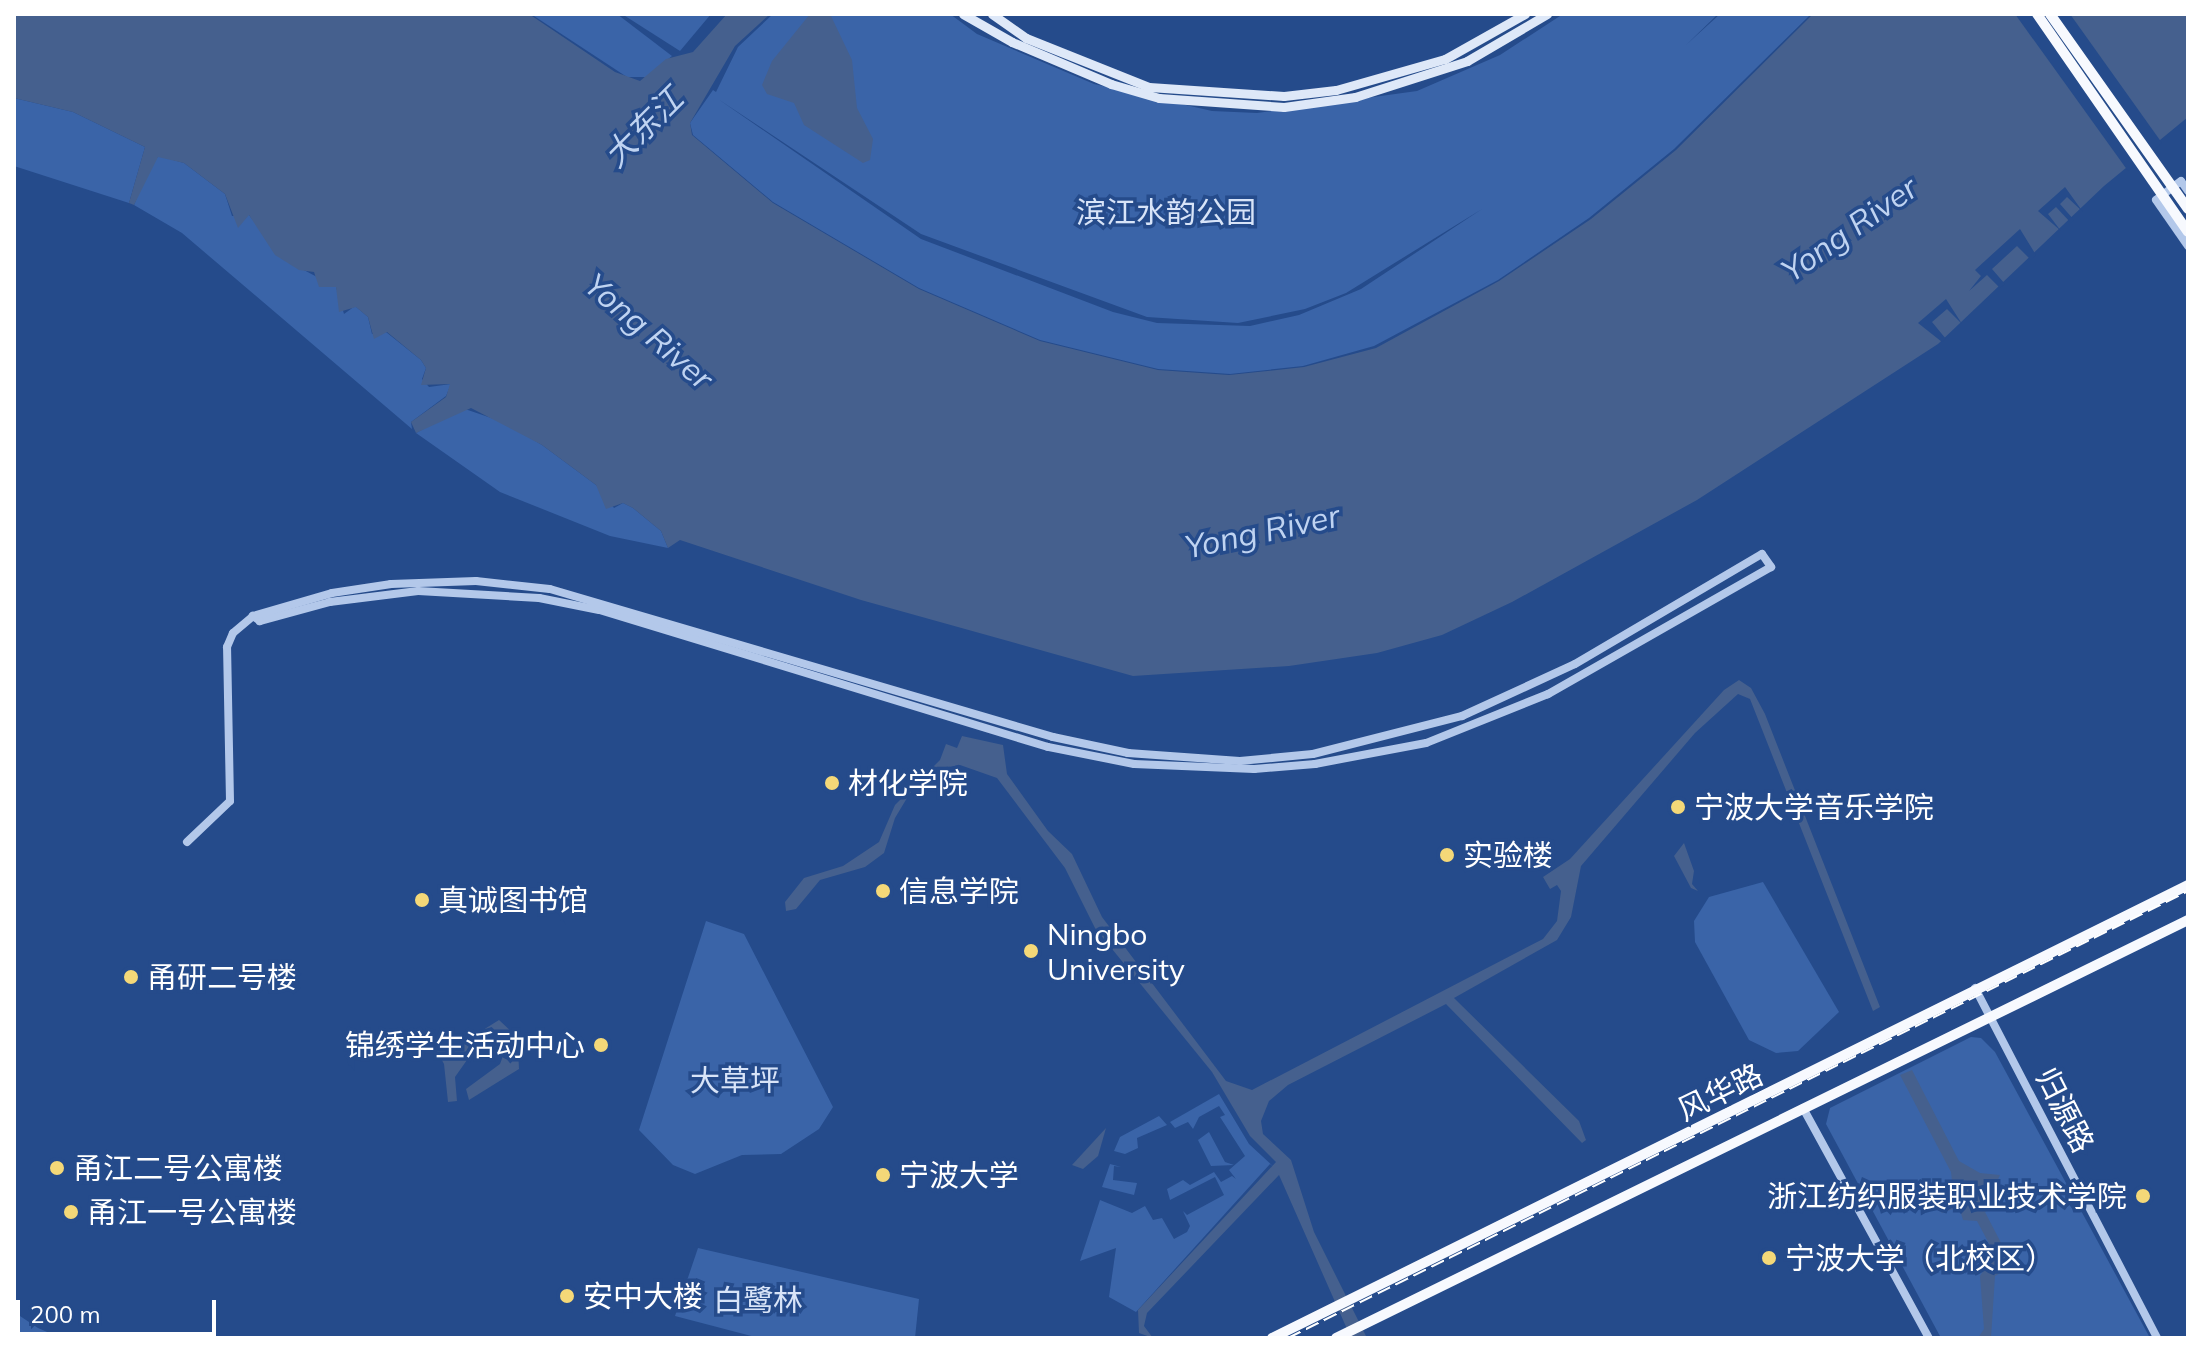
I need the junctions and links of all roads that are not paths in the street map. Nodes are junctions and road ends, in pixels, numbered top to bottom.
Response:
1 (963, 14) edge
2 (992, 14) edge
3 (1525, 14) edge
4 (1547, 14) edge
5 (2037, 14) edge
6 (2050, 14) edge
7 (974, 18) edge
8 (2188, 191) edge
9 (2188, 209) edge
10 (2188, 232) edge
11 (2188, 246) edge
12 (253, 616) junction
13 (187, 842) dead end
14 (2188, 885) edge
15 (2188, 920) edge
16 (1975, 988) junction
17 (1989, 1015) junction
18 (1803, 1108) junction
19 (1272, 1338) edge
20 (1336, 1338) edge
21 (1929, 1338) edge
22 (2157, 1338) edge

1 - 7 main road
2 - 3 main road
4 - 7 main road
5 - 10 main road, bridge
6 - 9 main road, bridge
8 - 11 street
12 - 12 street
12 - 13 street
14 - 16 main road, 风华路
15 - 17 main road, 风华路
16 - 17 street, 归源路
16 - 19 main road, 风华路
17 - 18 main road, 风华路
17 - 22 street, 归源路
18 - 20 main road, 风华路
18 - 21 street

